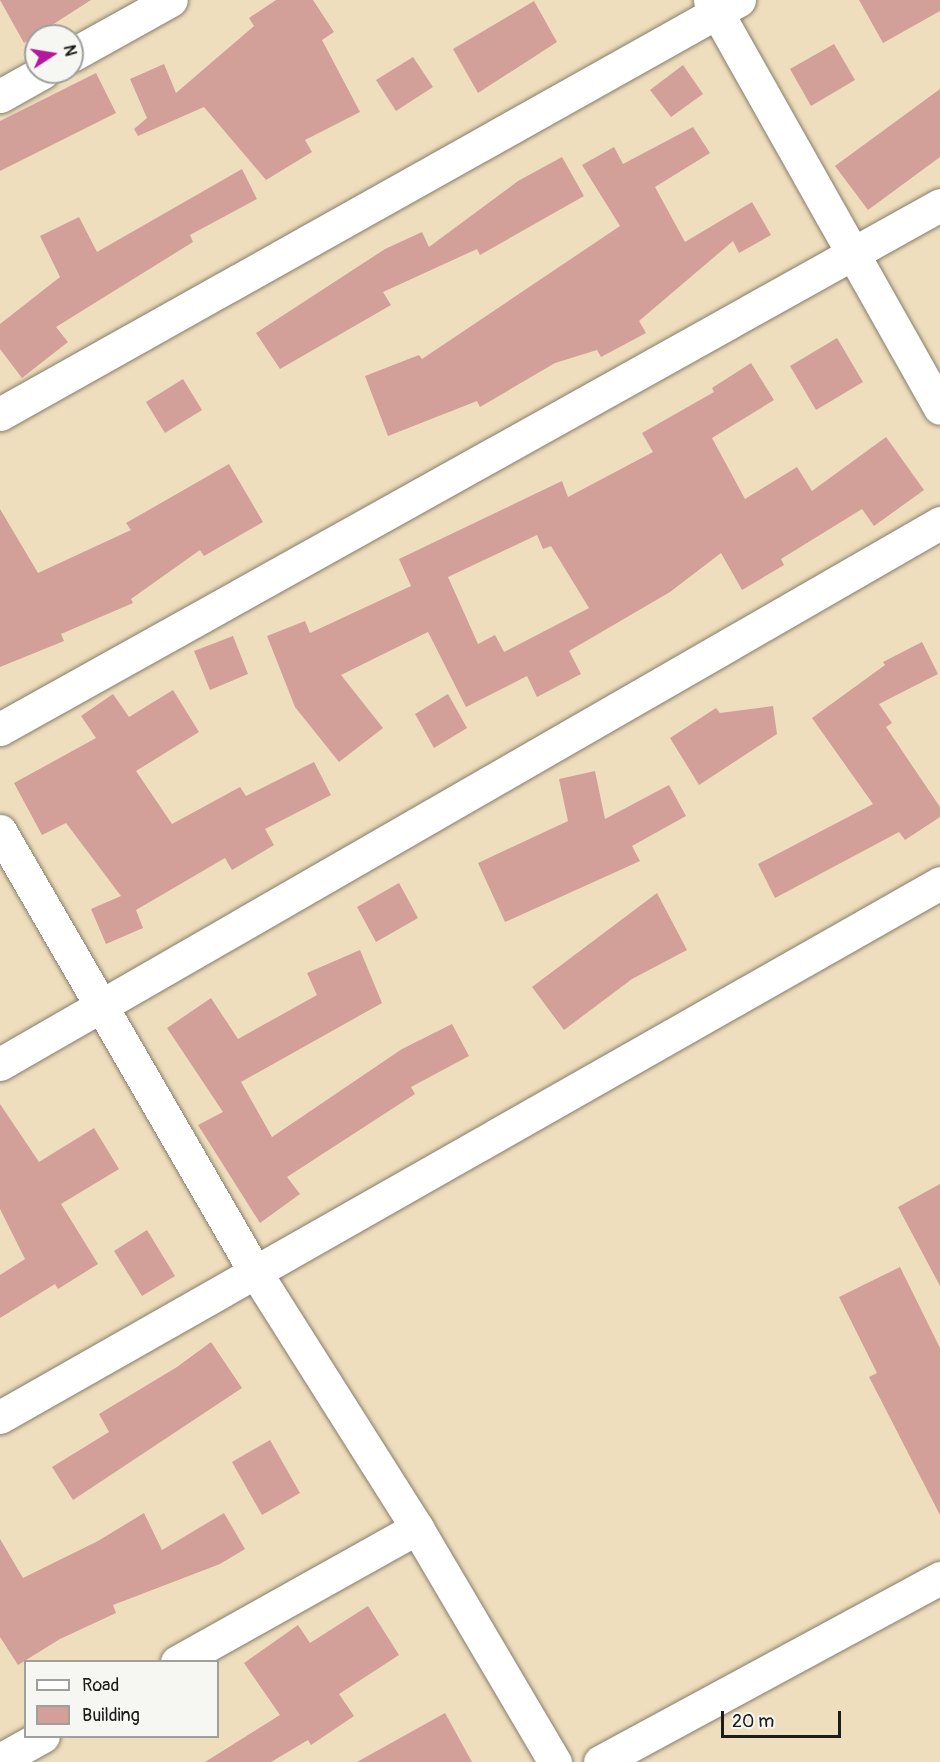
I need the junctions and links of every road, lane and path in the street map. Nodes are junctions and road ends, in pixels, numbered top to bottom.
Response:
1 (171, 0) edge
2 (722, 4) edge
3 (84, 48) edge
4 (24, 83) edge
5 (0, 96) edge
6 (940, 205) edge
7 (855, 254) junction
8 (940, 408) edge
9 (0, 414) edge
10 (940, 523) edge
11 (0, 729) edge
12 (0, 831) edge
13 (940, 883) edge
14 (103, 1005) junction
15 (0, 1064) edge
16 (254, 1270) junction
17 (0, 1417) edge
18 (417, 1528) junction
19 (940, 1578) edge
20 (181, 1660) edge
21 (41, 1738) edge
22 (0, 1760) edge
23 (555, 1762) edge
24 (600, 1762) edge

1 - 3 street
2 - 7 street
2 - 9 street
4 - 5 street
6 - 7 street
7 - 8 street
7 - 11 street
10 - 14 street
12 - 14 street
13 - 16 street
14 - 15 street
14 - 16 street
16 - 17 street
16 - 18 street
18 - 20 street
18 - 23 street
19 - 24 street
21 - 22 street

